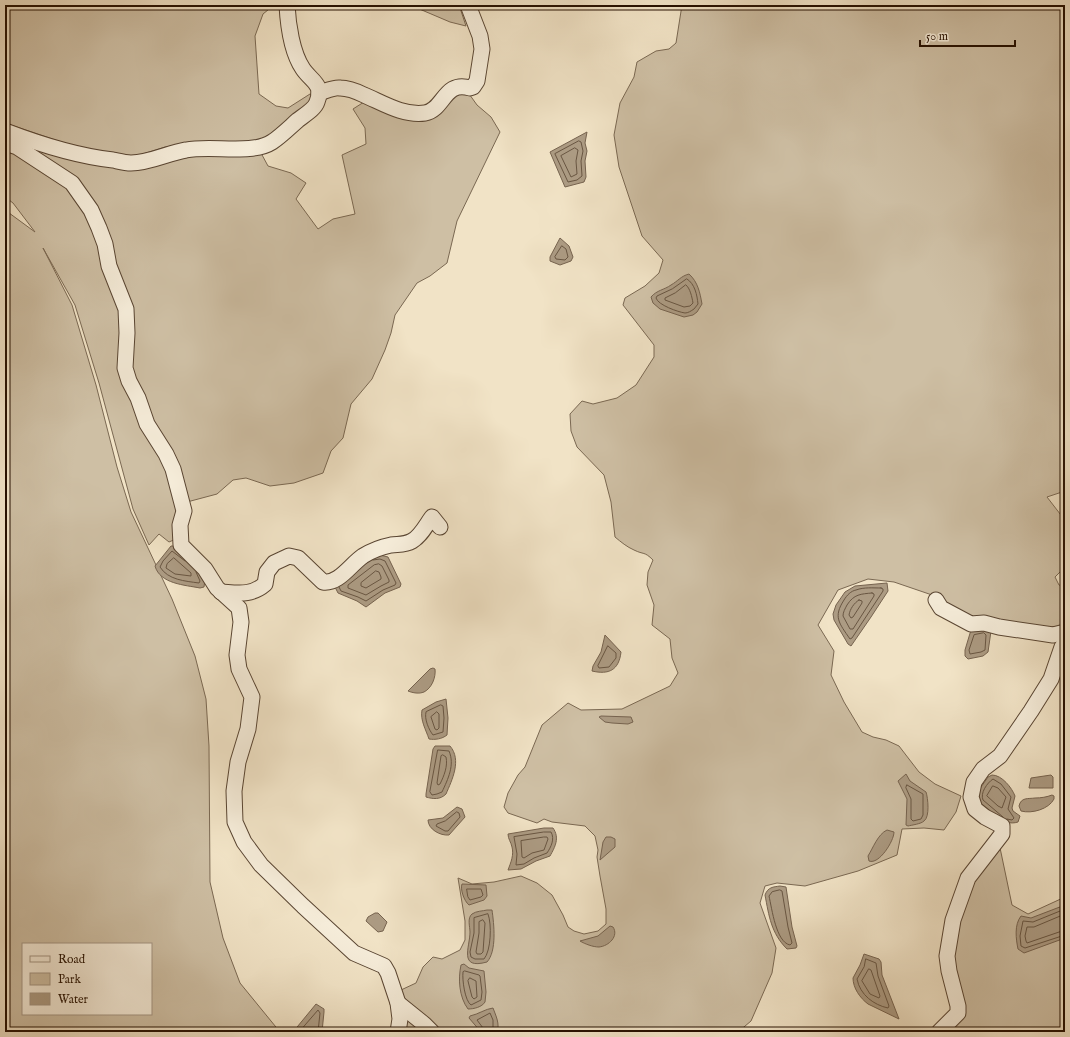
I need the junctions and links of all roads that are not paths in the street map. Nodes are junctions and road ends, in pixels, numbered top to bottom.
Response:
1 (287, 5) edge
2 (468, 5) edge
3 (320, 93) junction
4 (5, 131) edge
5 (5, 143) edge
6 (440, 527) dead end
7 (221, 592) junction
8 (936, 600) dead end
9 (1065, 632) edge
10 (1065, 643) edge
11 (398, 1003) junction
12 (398, 1032) edge
13 (432, 1032) edge
14 (939, 1032) edge

1 - 3 street
2 - 3 street
3 - 4 street
5 - 7 street
6 - 7 street
7 - 11 street
8 - 9 street
10 - 14 street
11 - 12 street
11 - 13 street

